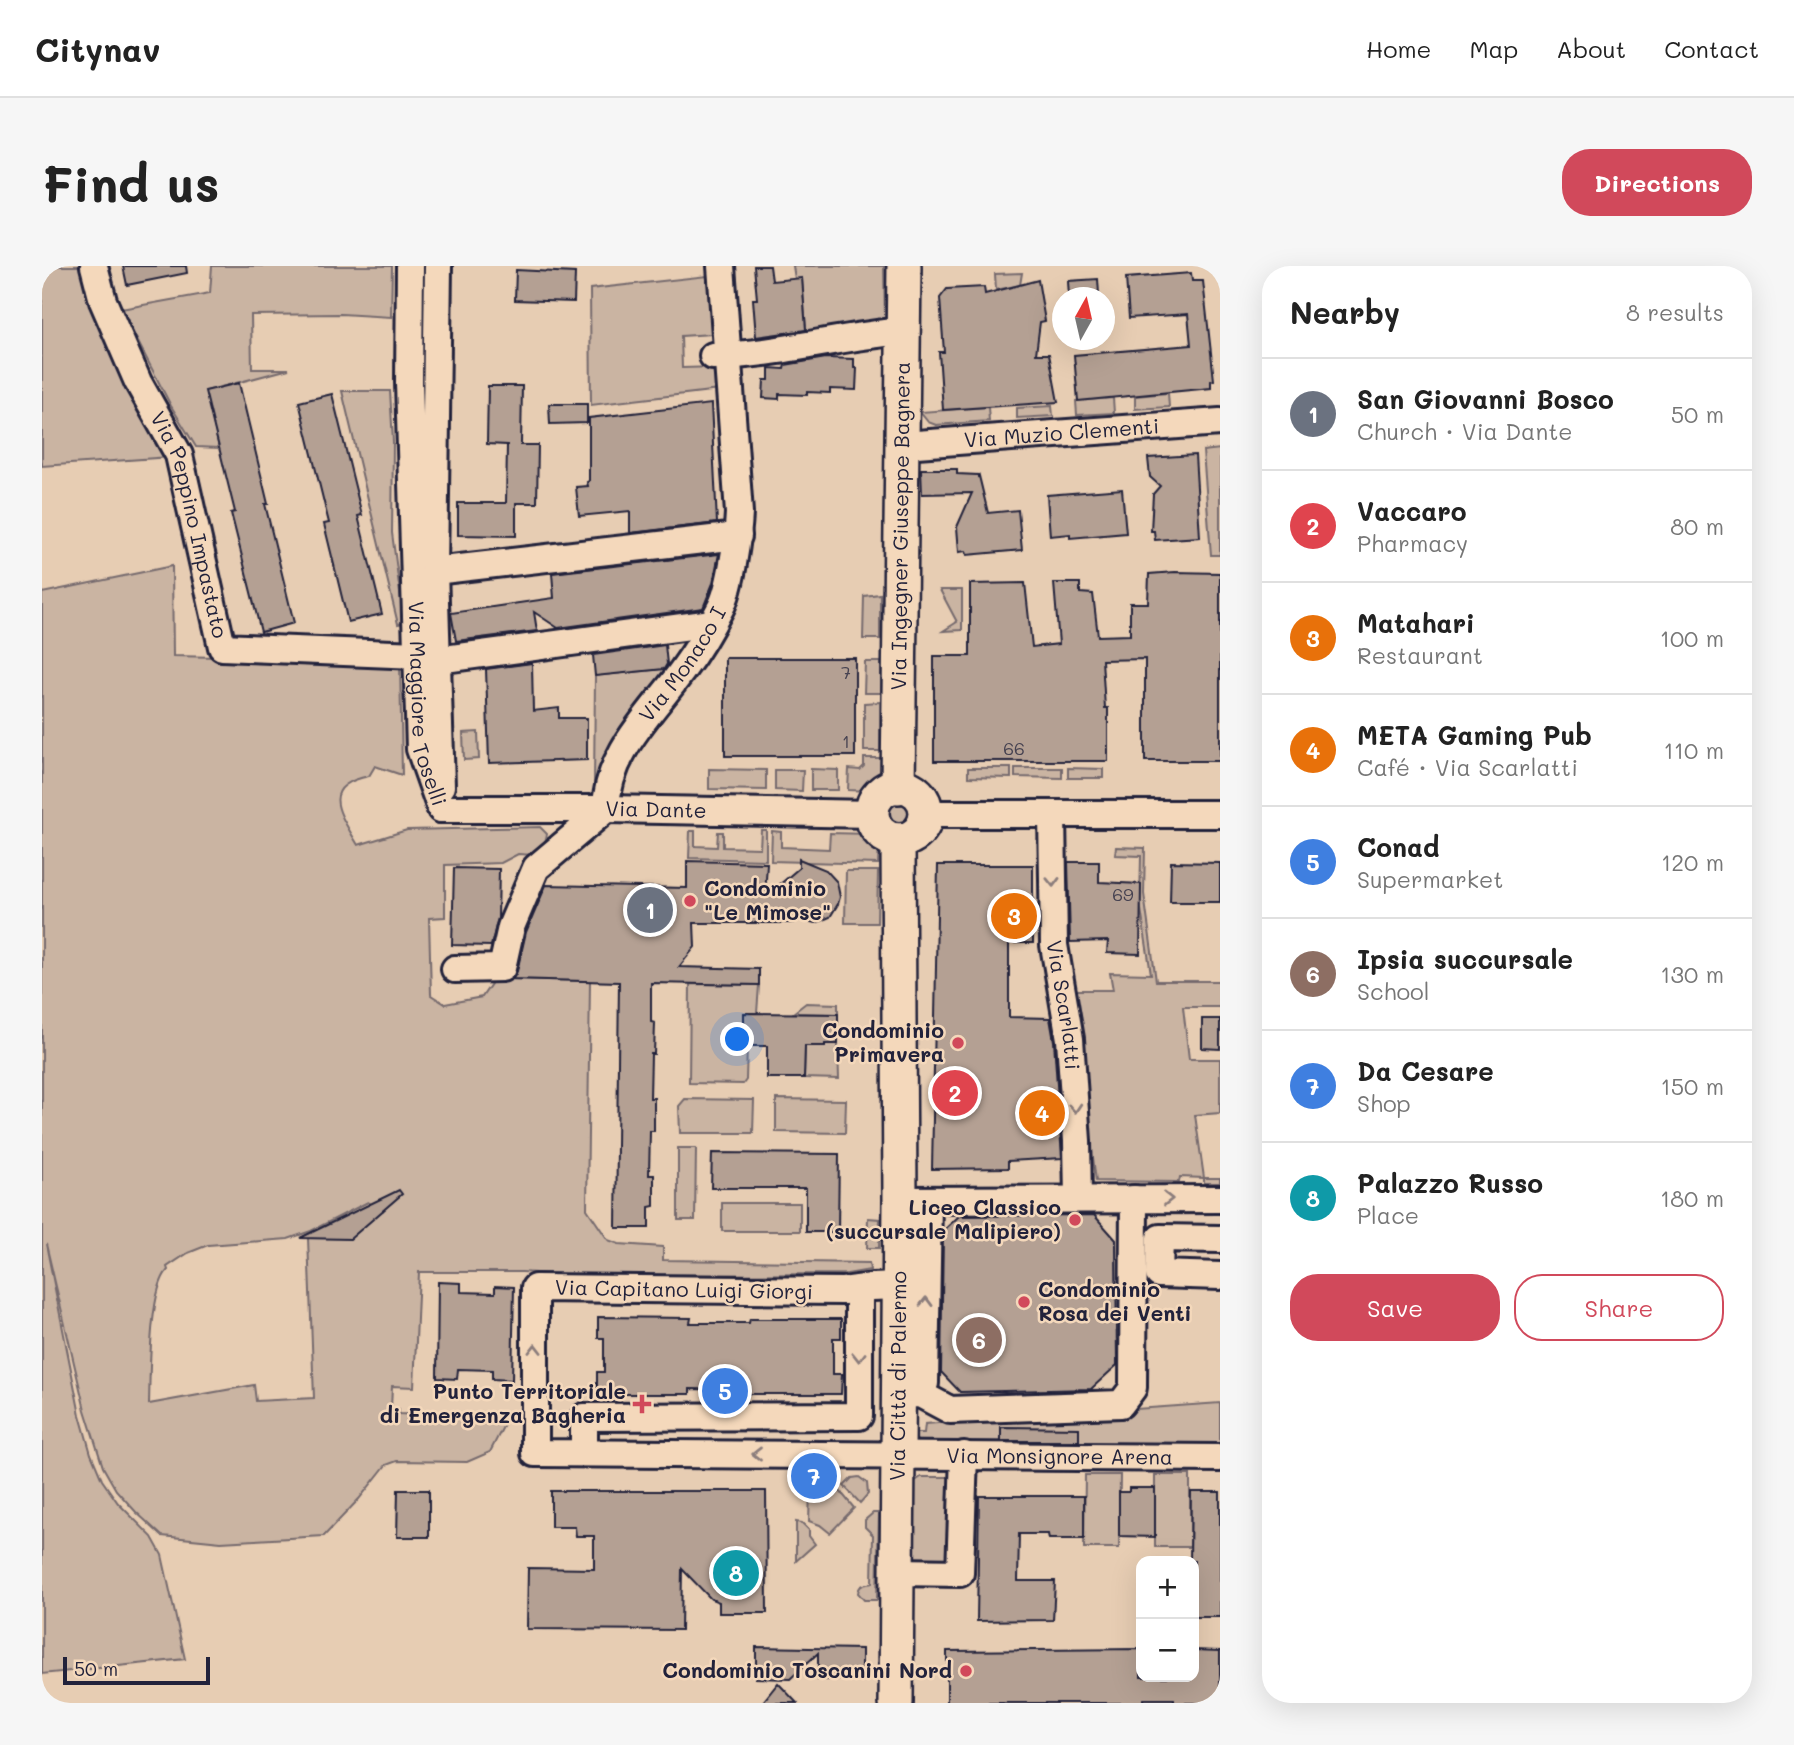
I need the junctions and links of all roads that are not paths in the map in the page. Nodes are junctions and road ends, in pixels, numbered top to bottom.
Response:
1 (94, 266) edge
2 (410, 266) edge
3 (438, 266) edge
4 (721, 266) edge
5 (904, 266) edge
6 (904, 331) junction
7 (721, 356) junction
8 (1220, 422) edge
9 (903, 445) junction
10 (738, 536) junction
11 (434, 571) junction
12 (712, 623) junction
13 (427, 657) junction
14 (898, 787) junction
15 (441, 809) joint
16 (606, 809) junction
17 (873, 814) junction
18 (927, 814) junction
19 (1052, 814) junction
20 (1220, 814) edge
21 (898, 840) junction
22 (455, 969) dead end
23 (1078, 1199) junction
24 (1134, 1199) junction
25 (1220, 1199) edge
26 (914, 1200) junction
27 (1220, 1239) edge
28 (1220, 1276) edge
29 (899, 1286) junction
30 (859, 1289) junction
31 (909, 1395) junction
32 (799, 1417) junction
33 (644, 1418) junction
34 (584, 1453) junction
35 (643, 1453) junction
36 (799, 1454) junction
37 (899, 1455) junction
38 (964, 1455) junction
39 (1220, 1458) edge
40 (898, 1572) junction
41 (896, 1703) edge

1 - 13 street, Via Peppino Impastato
2 - 13 street, Via Maggiore Toselli
3 - 11 street, Via Maggiore Toselli
4 - 7 street, Via Monaco I
5 - 6 main road, Via Ingegner Giuseppe Bagnera
6 - 7 street
6 - 9 main road, Via Ingegner Giuseppe Bagnera
7 - 10 street, Via Monaco I
8 - 9 street, Via Muzio Clementi
9 - 14 main road, Via Ingegner Giuseppe Bagnera
10 - 11 street
10 - 12 street, Via Monaco I
11 - 13 street, Via Maggiore Toselli
12 - 13 street
12 - 16 street, Via Monaco I
13 - 15 street, Via Maggiore Toselli
14 - 17 main road
14 - 18 main road
15 - 16 street, Via Dante
16 - 17 street, Via Dante
16 - 22 street
17 - 21 main road
18 - 19 street
18 - 21 main road
19 - 20 street
19 -> 23 street, Via Scarlatti
21 - 26 main road, Via Città di Palermo
23 - 24 street
23 - 26 street
24 -> 25 street
24 - 31 street
26 - 29 main road, Via Città di Palermo
31 -> 26 street
27 - 28 street
29 - 30 street, Via Capitano Luigi Giorgi
29 - 31 main road, Via Città di Palermo
30 -> 32 street
34 -> 30 street, Via Capitano Luigi Giorgi
31 - 37 main road, Via Città di Palermo
32 - 33 street
32 - 36 street
33 - 34 street
33 - 35 street
34 - 35 street, Via Capitano Luigi Giorgi
36 -> 35 street, Via Capitano Luigi Giorgi
36 - 37 street, Via Capitano Luigi Giorgi
37 - 38 street, Via Monsignore Arena
37 - 40 main road, Via Città di Palermo
38 - 39 street, Via Monsignore Arena
38 - 40 street
40 - 41 main road, Via Città di Palermo

